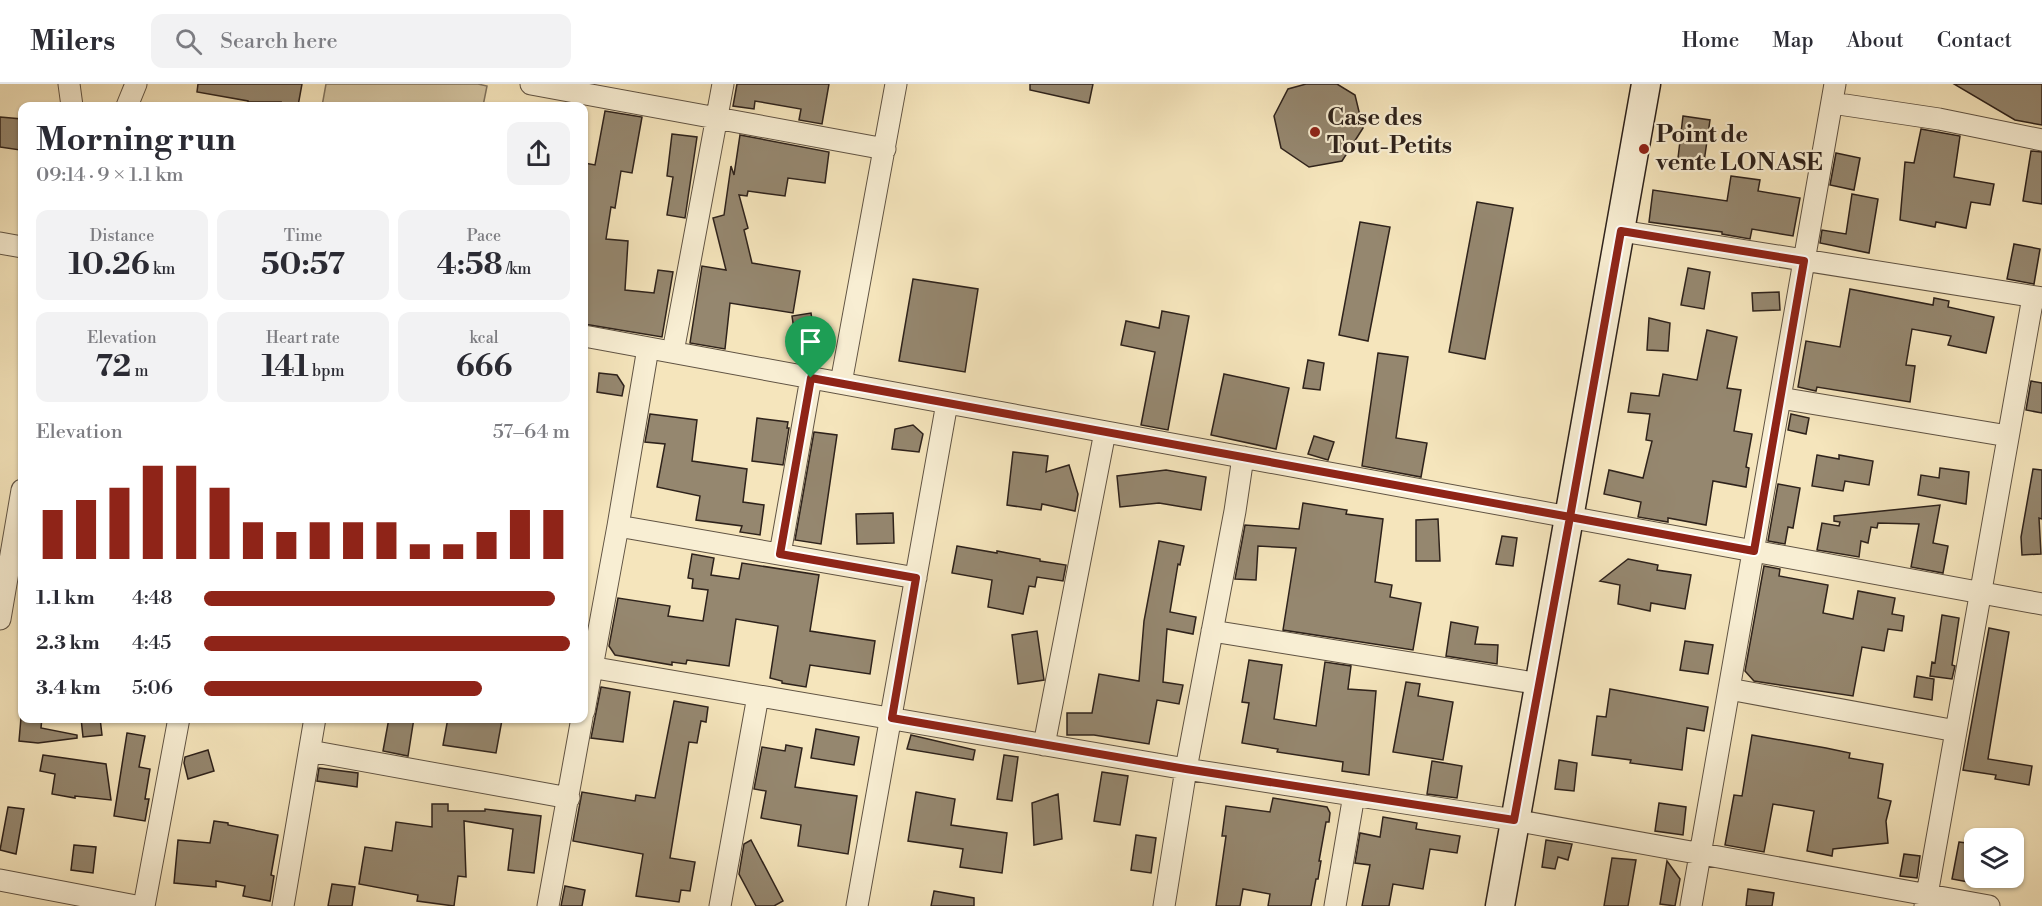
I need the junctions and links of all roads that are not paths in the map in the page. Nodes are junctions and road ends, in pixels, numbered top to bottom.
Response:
1 (69, 84) edge
2 (136, 84) edge
3 (531, 84) edge
4 (723, 84) edge
5 (896, 84) edge
6 (1646, 84) edge
7 (1834, 94) edge
8 (559, 98) edge
9 (71, 102) edge
10 (129, 102) edge
11 (717, 118) junction
12 (2042, 140) edge
13 (885, 149) junction
14 (1621, 231) junction
15 (0, 243) edge
16 (18, 246) edge
17 (1804, 261) junction
18 (2038, 298) edge
19 (588, 337) edge
20 (648, 348) junction
21 (673, 352) junction
22 (811, 378) junction
23 (841, 383) junction
24 (1780, 398) junction
25 (947, 403) junction
26 (1105, 432) junction
27 (2008, 436) junction
28 (1243, 457) junction
29 (18, 516) edge
30 (1570, 517) junction
31 (618, 526) junction
32 (1754, 551) junction
33 (780, 554) junction
34 (10, 568) edge
35 (916, 578) junction
36 (1980, 593) junction
37 (2042, 604) edge
38 (0, 619) edge
39 (1212, 631) junction
40 (588, 661) edge
41 (588, 666) edge
42 (1540, 684) junction
43 (1729, 689) junction
44 (758, 696) junction
45 (892, 718) junction
46 (178, 723) edge
47 (314, 723) edge
48 (581, 723) edge
49 (1956, 731) junction
50 (1044, 745) junction
51 (310, 751) junction
52 (1186, 769) junction
53 (1354, 795) junction
54 (569, 798) junction
55 (1514, 820) junction
56 (1700, 854) junction
57 (0, 880) edge
58 (1926, 901) edge
59 (136, 906) edge
60 (144, 906) edge
61 (284, 906) edge
62 (548, 906) edge
63 (720, 906) edge
64 (857, 906) edge
65 (1164, 906) edge
66 (1335, 906) edge
67 (1500, 906) edge
68 (1691, 906) edge
69 (1989, 906) edge

1 - 9 street
2 - 10 street
3 - 8 street
4 - 11 street
5 - 13 street
6 - 14 main road
7 - 12 street
7 - 17 street
8 - 11 street
11 - 13 street
11 - 21 street
13 - 23 street
14 - 17 street
14 - 30 main road
15 - 16 street
17 - 18 street
17 - 24 street
18 - 27 street
19 - 20 street
20 - 21 street
20 - 31 street
21 - 22 street
22 - 23 street
22 - 33 street
23 - 25 street
24 - 27 street
24 - 32 street
25 - 26 street
25 - 35 street
26 - 28 street
26 - 50 street
27 - 36 street
28 - 30 street
28 - 39 street
29 - 34 street
30 - 32 street
30 - 42 main road
31 - 33 street
31 - 40 street
32 - 36 street
32 - 43 street
33 - 35 street
34 - 38 street
35 - 45 street
36 - 37 street
36 - 49 street
39 - 42 street
39 - 52 street
41 - 44 street
42 - 55 main road
43 - 49 street
43 - 56 street
44 - 45 street
44 - 63 street
45 - 50 street
45 - 64 street
46 - 60 street
47 - 51 street
48 - 54 street
49 - 58 street
50 - 52 street
51 - 54 street
51 - 61 street
52 - 53 street
52 - 65 street
53 - 55 street
53 - 66 street
54 - 62 street
55 - 56 street
55 - 67 main road
56 - 58 street
56 - 68 street
57 - 59 street
58 - 69 street

